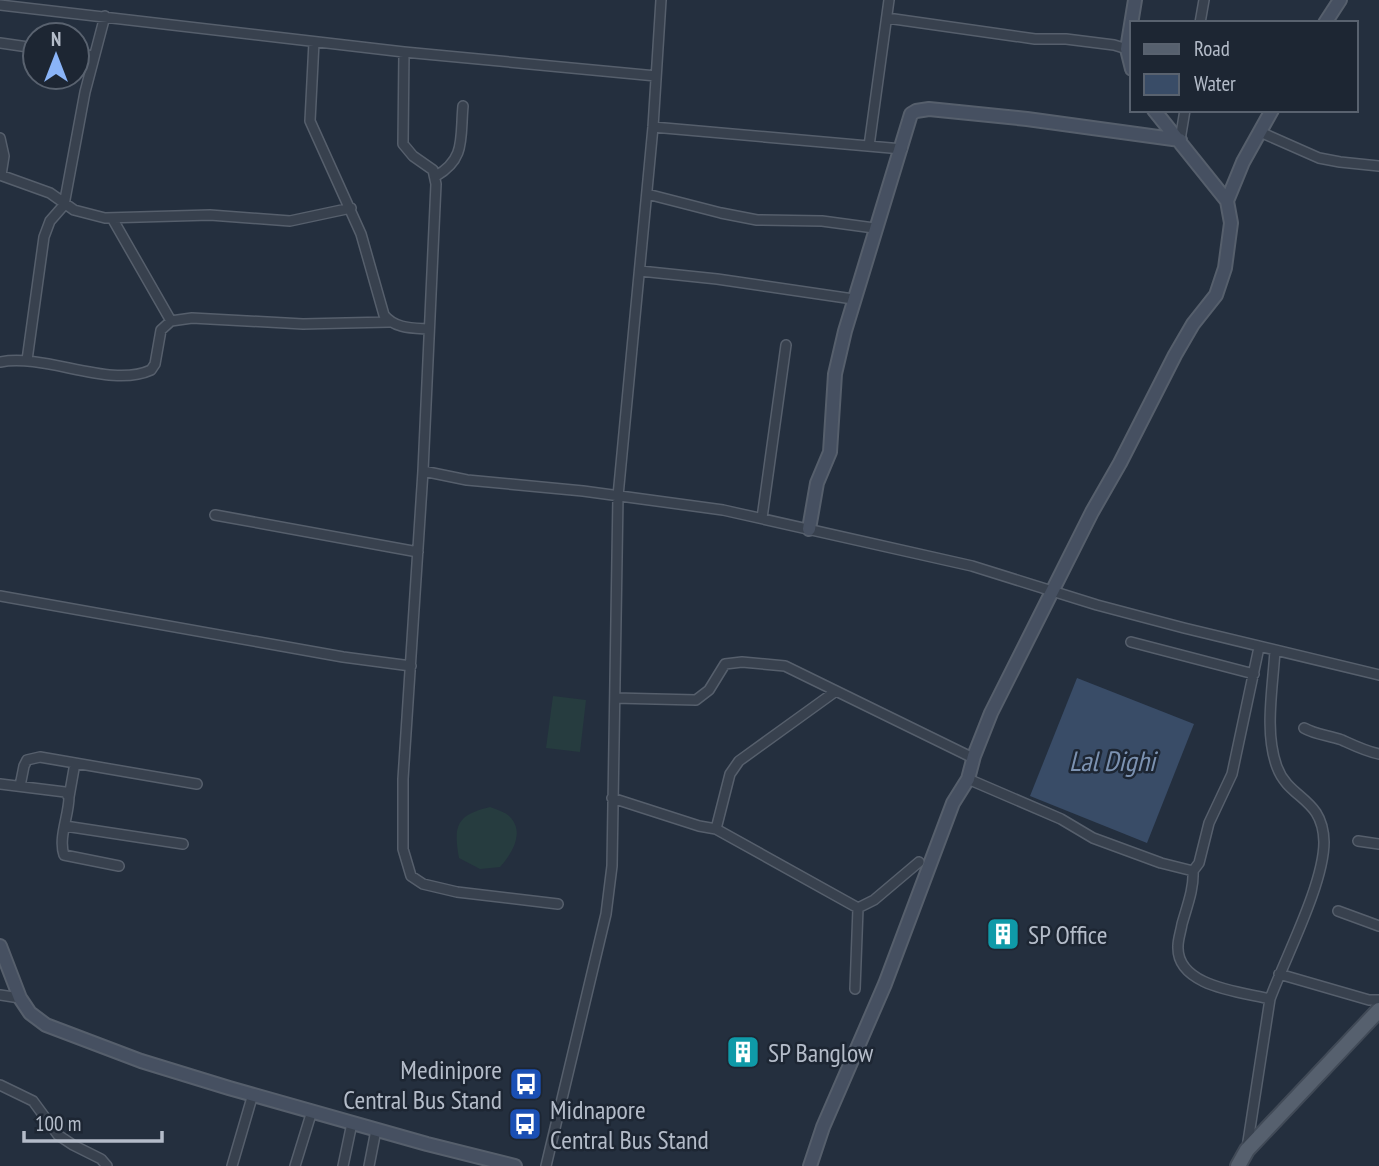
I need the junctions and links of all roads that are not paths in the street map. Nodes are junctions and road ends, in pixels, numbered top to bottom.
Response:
1 (73, 0) edge
2 (662, 0) edge
3 (889, 0) edge
4 (1135, 0) edge
5 (1204, 0) edge
6 (1340, 0) edge
7 (36, 4) edge
8 (0, 5) edge
9 (71, 12) junction
10 (105, 16) junction
11 (887, 19) junction
12 (1132, 21) edge
13 (1200, 21) edge
14 (1326, 21) edge
15 (1130, 30) edge
16 (314, 42) junction
17 (0, 43) edge
18 (21, 46) edge
19 (1127, 48) junction
20 (404, 52) junction
21 (91, 56) edge
22 (94, 56) junction
23 (1130, 61) edge
24 (656, 76) junction
25 (463, 106) dead end
26 (1156, 112) edge
27 (1185, 112) edge
28 (1271, 112) edge
29 (653, 127) junction
30 (1259, 132) junction
31 (0, 138) edge
32 (1180, 141) junction
33 (869, 146) junction
34 (902, 149) junction
35 (1379, 166) edge
36 (0, 175) edge
37 (436, 176) junction
38 (647, 194) junction
39 (1227, 201) junction
40 (64, 205) junction
41 (351, 208) junction
42 (112, 218) junction
43 (874, 229) junction
44 (640, 271) junction
45 (853, 299) junction
46 (171, 321) junction
47 (389, 322) junction
48 (429, 329) junction
49 (786, 345) dead end
50 (27, 360) junction
51 (0, 362) edge
52 (423, 471) junction
53 (618, 496) junction
54 (215, 515) dead end
55 (762, 518) junction
56 (809, 529) junction
57 (418, 552) junction
58 (1052, 591) junction
59 (0, 596) edge
60 (1130, 642) dead end
61 (1275, 650) junction
62 (1258, 652) dead end
63 (411, 666) junction
64 (1254, 674) junction
65 (1379, 675) edge
66 (836, 691) junction
67 (615, 698) junction
68 (1304, 728) dead end
69 (1379, 754) edge
70 (974, 756) junction
71 (75, 763) junction
72 (968, 779) junction
73 (197, 784) dead end
74 (0, 785) edge
75 (20, 786) junction
76 (69, 797) junction
77 (612, 798) junction
78 (65, 826) junction
79 (716, 829) junction
80 (1358, 841) dead end
81 (183, 844) dead end
82 (1379, 844) edge
83 (919, 862) dead end
84 (119, 866) dead end
85 (1193, 871) junction
86 (558, 904) dead end
87 (858, 908) junction
88 (1338, 911) dead end
89 (1379, 926) edge
90 (0, 946) edge
91 (1279, 974) junction
92 (855, 989) dead end
93 (0, 995) edge
94 (20, 998) junction
95 (1270, 999) junction
96 (1379, 1000) edge
97 (1379, 1010) edge
98 (0, 1085) edge
99 (253, 1094) junction
100 (312, 1111) junction
101 (352, 1123) junction
102 (376, 1130) junction
103 (1247, 1150) junction
104 (107, 1166) edge
105 (232, 1166) edge
106 (295, 1166) edge
107 (343, 1166) edge
108 (369, 1166) edge
109 (515, 1166) edge
110 (546, 1166) edge
111 (810, 1166) edge
112 (1238, 1166) edge

1 - 9 street
2 - 24 street
3 - 11 street
4 - 12 street
5 - 13 street
6 - 14 street
7 - 8 street
7 - 9 street
9 - 10 street
10 - 16 street
10 - 22 street
11 - 19 street
11 - 33 street
15 - 19 street
16 - 20 street
16 - 41 street
17 - 18 street
19 - 23 street
20 - 24 street
20 - 37 street
21 - 22 street
22 - 40 street
24 - 29 street
25 - 37 street
26 - 32 street
27 - 32 street
28 - 30 street
29 - 33 street
29 - 38 street
30 - 35 street
30 - 39 street
31 - 36 street
32 - 34 street
32 - 39 street
33 - 34 street
34 - 43 street
36 - 40 street
37 - 48 street
38 - 43 street
38 - 44 street
39 - 58 street
40 - 42 street
40 - 50 street
41 - 42 street
41 - 47 street
42 - 46 street
43 - 45 street
44 - 45 street
44 - 53 street
45 - 56 street
46 - 47 street
46 - 50 street
47 - 48 street
48 - 52 street
49 - 55 street
50 - 51 street
52 - 53 street
52 - 57 street
53 - 55 street
53 - 67 street
54 - 57 street
55 - 56 street
56 - 58 street
57 - 63 street
58 - 61 street
58 - 70 street
59 - 63 street
60 - 64 street
61 - 65 street
61 - 91 street
62 - 64 street
63 - 86 street
64 - 85 street
66 - 67 street
66 - 70 street
66 - 79 street
67 - 77 street
68 - 69 street
70 - 72 street
71 - 73 street
71 - 75 street
71 - 76 street
72 - 85 street
72 - 111 street
74 - 75 street
75 - 76 street
76 - 78 street
77 - 79 street
77 - 110 street
78 - 81 street
78 - 84 street
79 - 87 street
80 - 82 street
83 - 87 street
85 - 95 street
87 - 92 street
88 - 89 street
90 - 94 street
91 - 95 street
91 - 96 street
93 - 94 street
94 - 99 street
95 - 103 street
97 - 103 main road
98 - 104 street
99 - 100 street
99 - 105 street
100 - 101 street
100 - 106 street
101 - 102 street
101 - 107 street
102 - 108 street
102 - 109 street
103 - 112 main road

